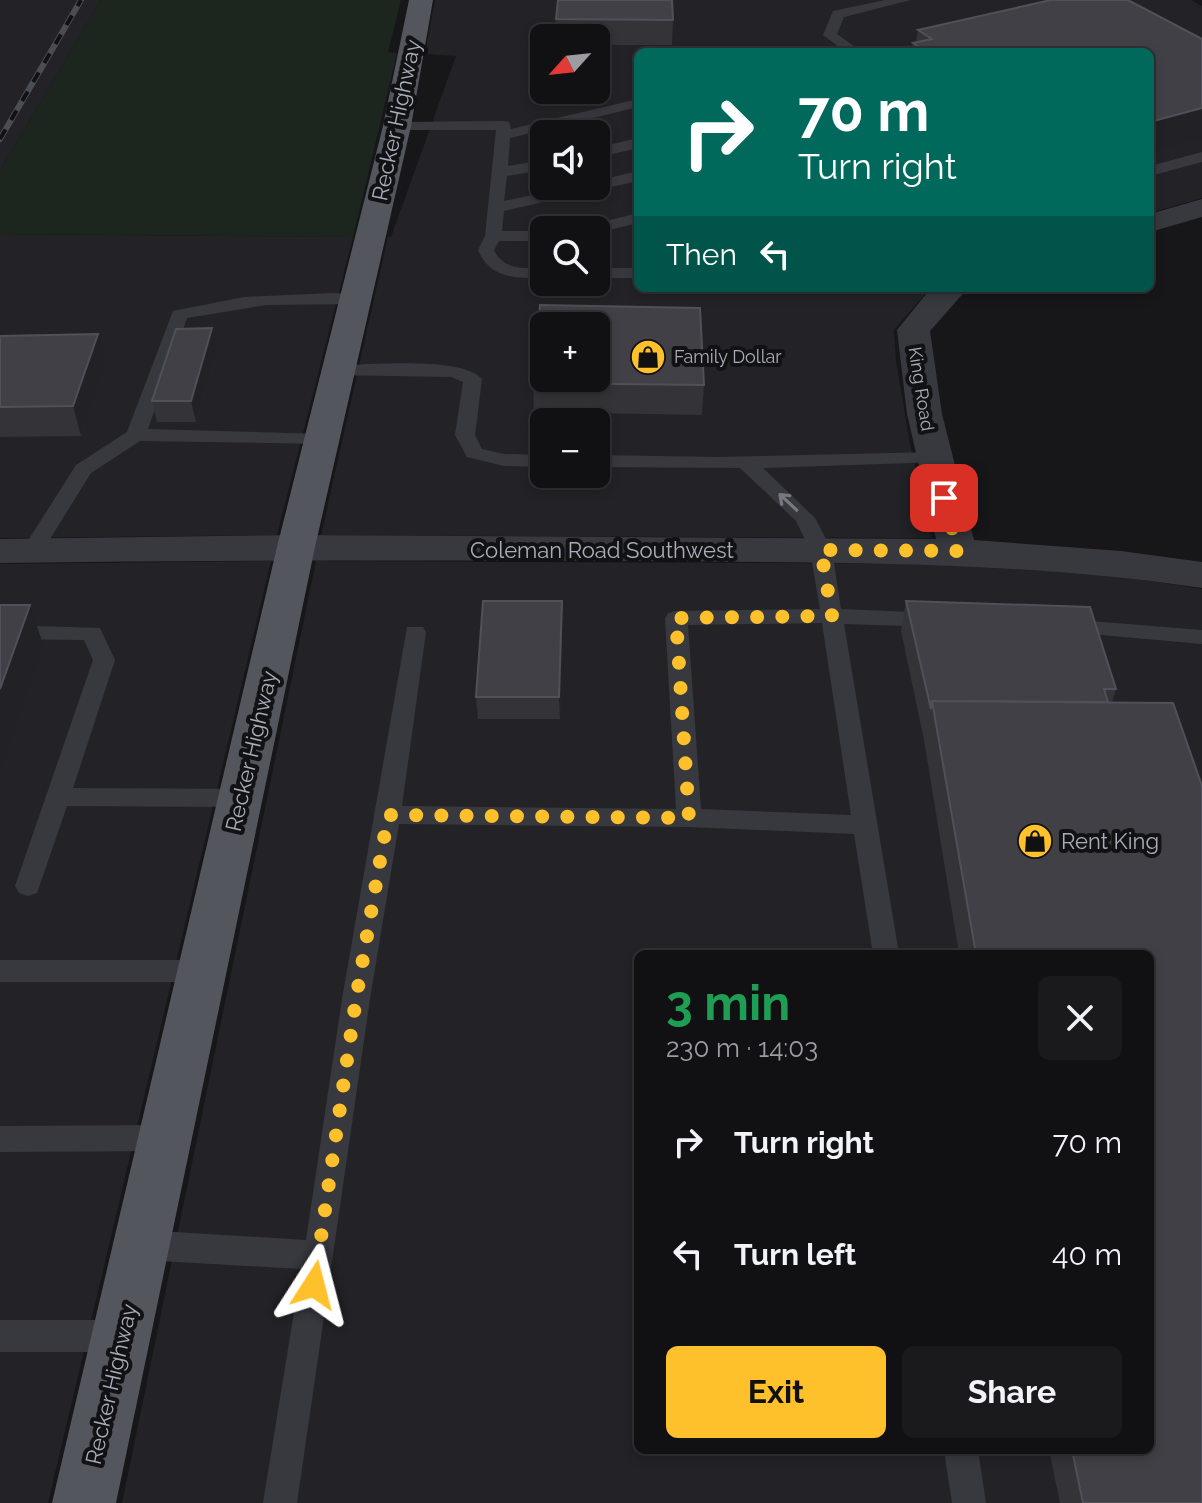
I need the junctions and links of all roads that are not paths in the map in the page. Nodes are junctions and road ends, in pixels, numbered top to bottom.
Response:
1 (421, 0) edge
2 (904, 0) edge
3 (848, 48) edge
4 (634, 104) edge
5 (397, 126) junction
6 (503, 135) junction
7 (634, 144) edge
8 (610, 150) edge
9 (1202, 157) edge
10 (530, 167) edge
11 (1154, 170) edge
12 (500, 172) junction
13 (634, 177) edge
14 (610, 183) edge
15 (532, 200) edge
16 (496, 208) junction
17 (1202, 208) edge
18 (634, 219) edge
19 (1154, 222) edge
20 (610, 225) edge
21 (493, 236) junction
22 (530, 236) edge
23 (610, 236) edge
24 (634, 236) edge
25 (530, 273) edge
26 (610, 273) edge
27 (634, 273) edge
28 (948, 292) edge
29 (356, 299) junction
30 (339, 371) junction
31 (136, 435) junction
32 (322, 440) junction
33 (934, 458) junction
34 (530, 461) edge
35 (610, 461) edge
36 (745, 462) junction
37 (296, 547) junction
38 (821, 550) junction
39 (17, 551) edge
40 (958, 551) junction
41 (1202, 575) edge
42 (832, 616) junction
43 (956, 620) edge
44 (1045, 625) edge
45 (0, 632) edge
46 (415, 632) dead end
47 (1202, 637) edge
48 (58, 797) junction
49 (241, 798) junction
50 (388, 815) junction
51 (689, 818) junction
52 (867, 825) junction
53 (28, 886) dead end
54 (885, 950) edge
55 (0, 971) edge
56 (203, 971) junction
57 (165, 1138) junction
58 (0, 1139) edge
59 (142, 1245) junction
60 (319, 1255) junction
61 (0, 1336) edge
62 (121, 1336) junction
63 (962, 1454) edge
64 (84, 1503) edge
65 (280, 1503) edge
66 (969, 1503) edge

1 - 5 main road, Recker Highway
2 - 3 lane
4 - 6 lane
5 - 6 lane
5 - 29 main road, Recker Highway
6 - 12 lane
7 - 8 lane
9 - 11 lane
10 - 12 lane
12 - 16 lane
13 - 14 lane
15 - 16 lane
16 - 21 lane
17 - 19 street
18 - 20 lane
21 - 22 lane
21 - 25 lane
23 - 24 lane
26 - 27 lane
28 - 33 street, King Road
29 - 30 main road, Recker Highway
29 - 31 lane
30 - 32 main road, Recker Highway
30 - 34 lane
31 - 32 lane
31 - 39 lane
32 - 37 main road, Recker Highway
33 - 36 lane
33 - 40 street, King Road
35 - 36 lane
38 -> 36 lane
37 - 38 street, Coleman Road Southwest
37 - 39 street, Coleman Road Southwest
37 - 49 main road, Recker Highway
38 - 40 street, Coleman Road Southwest
38 - 42 lane
40 - 41 street, Coleman Road Southwest
42 - 43 lane
42 - 51 lane
42 - 52 lane
44 - 47 lane
45 - 48 lane
46 - 50 lane
48 - 49 lane
48 - 53 lane
49 - 56 main road, Recker Highway
50 - 51 lane
50 - 60 lane
51 - 52 lane
52 - 54 lane
55 - 56 lane
56 - 57 main road, Recker Highway
57 - 58 lane
57 - 59 main road, Recker Highway
59 - 60 lane
59 - 62 main road, Recker Highway
60 - 65 lane
61 - 62 lane
62 - 64 main road, Recker Highway
63 - 66 lane

